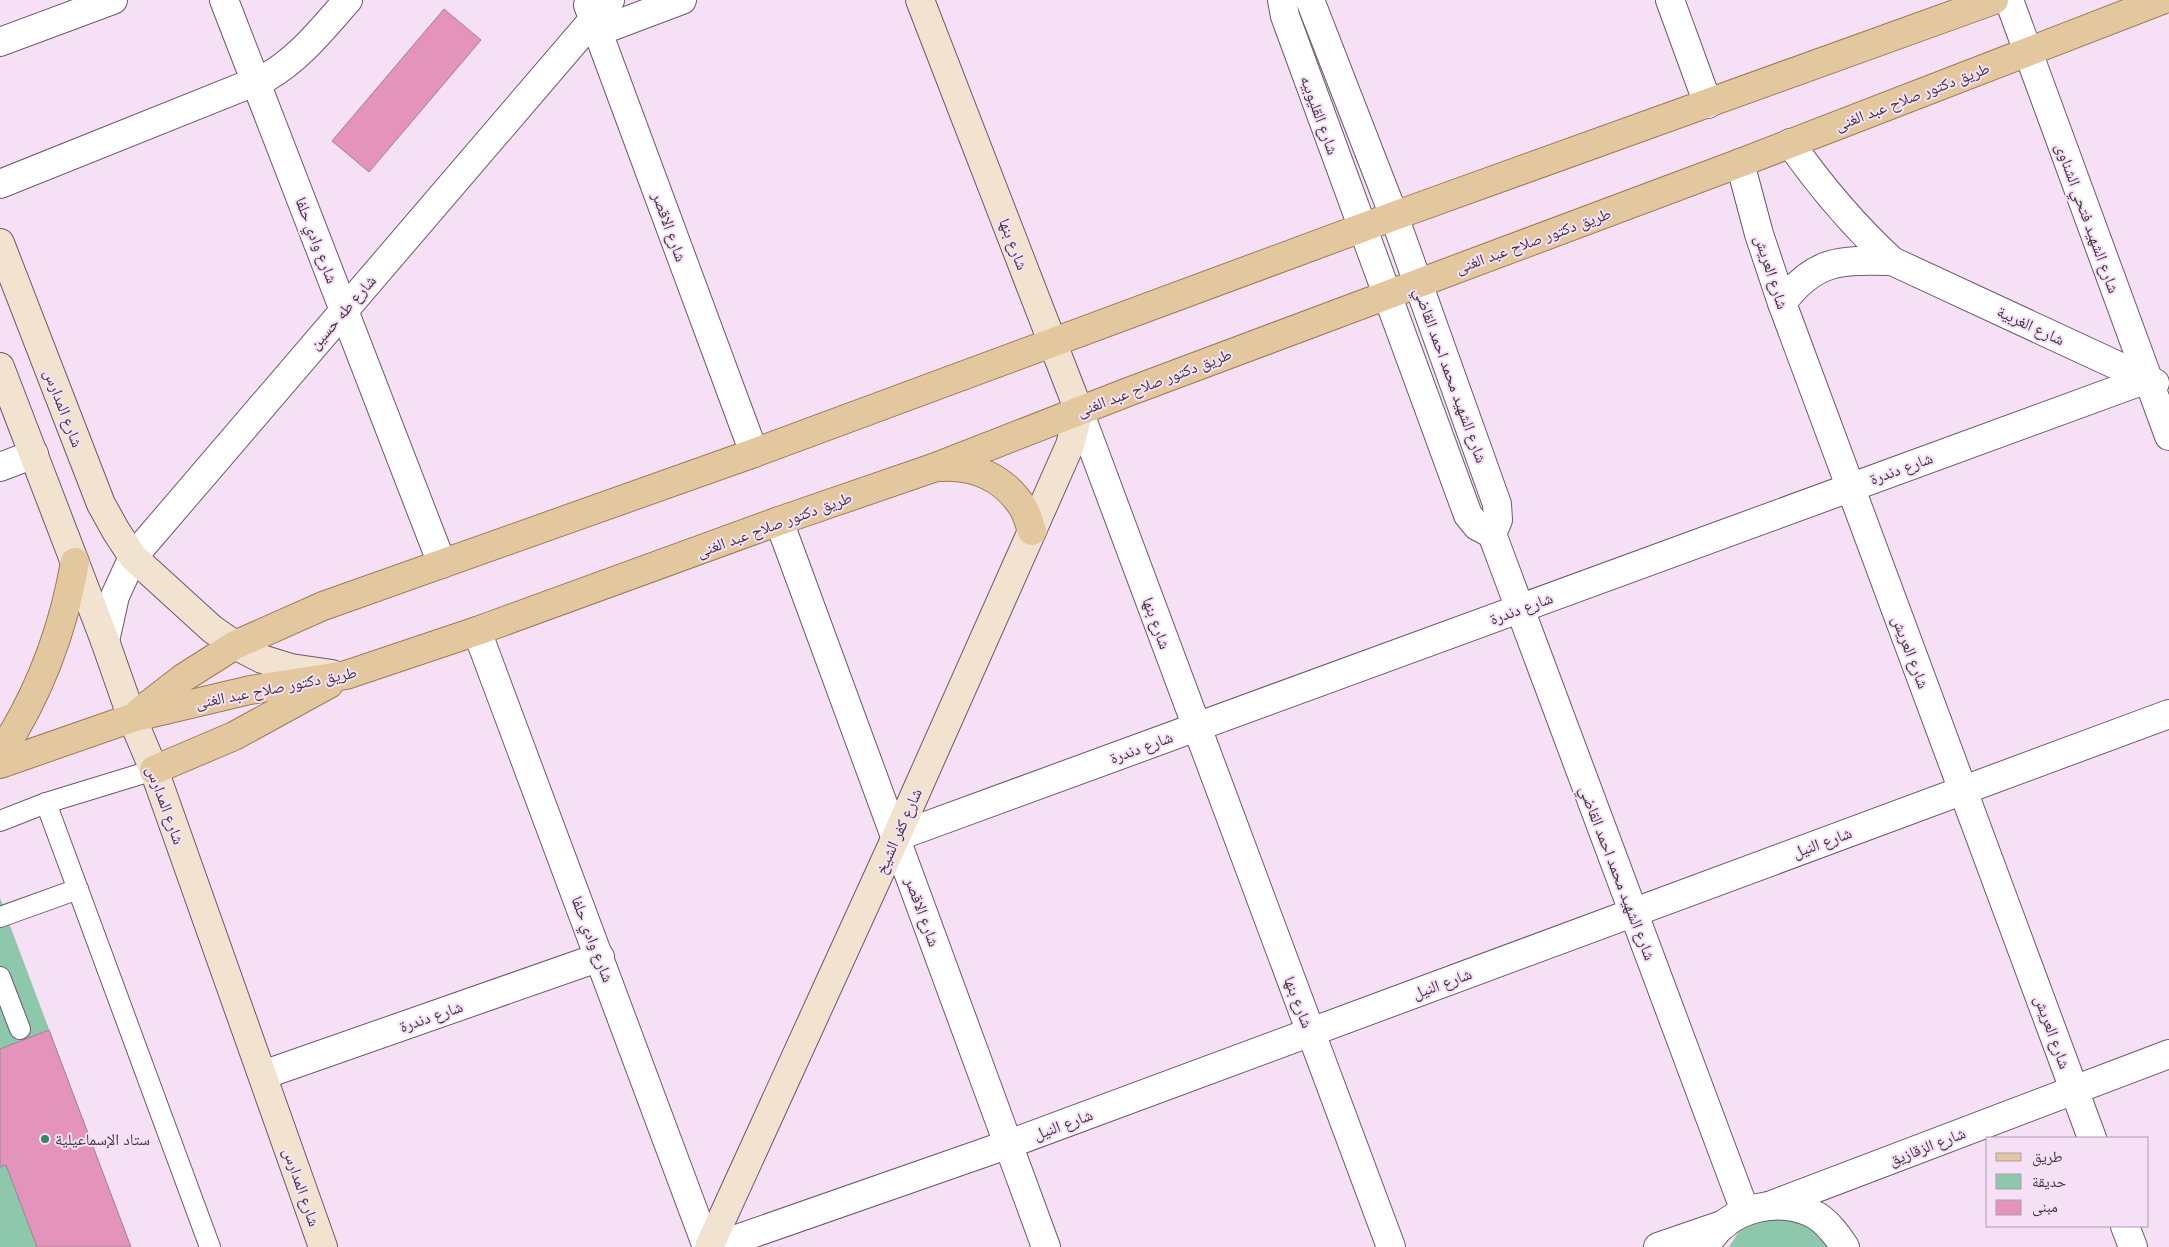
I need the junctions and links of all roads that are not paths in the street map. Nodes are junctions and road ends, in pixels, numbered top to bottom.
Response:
1 (113, 0) edge
2 (224, 0) edge
3 (348, 0) edge
4 (682, 0) edge
5 (920, 0) edge
6 (1282, 0) edge
7 (1310, 0) edge
8 (1670, 0) edge
9 (1994, 0) edge
10 (2009, 0) edge
11 (2162, 0) edge
12 (597, 13) edge
13 (0, 42) edge
14 (2028, 52) junction
15 (256, 81) junction
16 (1708, 104) junction
17 (1790, 143) junction
18 (1740, 163) junction
19 (0, 184) edge
20 (1394, 216) junction
21 (1362, 228) junction
22 (0, 243) edge
23 (1892, 261) junction
24 (1418, 283) junction
25 (1386, 295) junction
26 (1782, 303) junction
27 (344, 310) junction
28 (1052, 342) junction
29 (0, 367) edge
30 (2158, 384) edge
31 (1079, 411) junction
32 (2169, 436) edge
33 (754, 453) junction
34 (34, 454) junction
35 (0, 467) edge
36 (933, 468) junction
37 (1850, 487) junction
38 (779, 521) junction
39 (1032, 531) junction
40 (1492, 534) junction
41 (133, 557) junction
42 (75, 562) junction
43 (442, 564) junction
44 (1519, 608) junction
45 (477, 631) junction
46 (105, 641) junction
47 (235, 645) junction
48 (346, 675) junction
49 (2169, 714) edge
50 (132, 718) junction
51 (1196, 727) junction
52 (0, 754) edge
53 (0, 764) edge
54 (154, 770) junction
55 (1963, 790) junction
56 (46, 804) junction
57 (0, 821) edge
58 (896, 837) junction
59 (78, 889) junction
60 (1633, 912) junction
61 (0, 917) edge
62 (600, 957) junction
63 (0, 977) edge
64 (20, 1029) dead end
65 (1310, 1032) junction
66 (2169, 1054) edge
67 (263, 1075) junction
68 (2074, 1090) junction
69 (2092, 1137) edge
70 (1008, 1144) junction
71 (1746, 1214) junction
72 (2125, 1227) edge
73 (210, 1247) edge
74 (323, 1247) edge
75 (708, 1247) edge
76 (714, 1247) edge
77 (1046, 1247) edge
78 (1390, 1247) edge
79 (1658, 1247) edge
80 (1706, 1247) edge
81 (1846, 1247) edge
82 (2133, 1247) edge

1 - 13 street
2 - 15 street, شارع وادي حلفا
3 - 15 street
4 - 12 street
5 - 28 main road, شارع بنها
6 - 21 street, شارع القليوبيه
7 - 20 street, شارع القليوبيه
8 - 16 street
9 - 16 main road, طريق دكتور صلاح عبد الغنى
10 - 14 street, شارع الشهيد فتحي الشناوى
11 - 14 main road, طريق دكتور صلاح عبد الغنى
12 - 27 street, شارع طه حسين
12 - 33 street, شارع الاقصر
14 - 17 main road, طريق دكتور صلاح عبد الغنى
14 - 30 street, شارع الشهيد فتحي الشناوى
15 - 19 street
15 - 27 street, شارع وادي حلفا
16 - 20 main road, طريق دكتور صلاح عبد الغنى
17 - 18 main road, طريق دكتور صلاح عبد الغنى
17 - 23 street, شارع الغربية
18 - 24 main road, طريق دكتور صلاح عبد الغنى
18 - 26 street, شارع العريش
20 - 21 main road, طريق دكتور صلاح عبد الغنى
20 - 24 street, شارع الشهيد محمد احمد القاضي
21 - 25 street, شارع الشهيد محمد احمد القاضي
21 - 28 main road, طريق دكتور صلاح عبد الغنى
22 - 41 main road, شارع المدارس
23 - 26 street, شارع الغربية
23 - 30 street, شارع الغربية
24 - 25 main road, طريق دكتور صلاح عبد الغنى
24 - 40 street, شارع الشهيد محمد احمد القاضي
25 - 31 main road, طريق دكتور صلاح عبد الغنى
25 - 40 street, شارع الشهيد محمد احمد القاضي
26 - 37 street, شارع العريش
27 - 41 street, شارع طه حسين
27 - 43 street, شارع وادي حلفا
28 - 31 main road, شارع بنها
28 - 33 main road, طريق دكتور صلاح عبد الغنى
29 - 34 main road, شارع المدارس
30 - 32 street, شارع الشهيد فتحي الشناوى
30 - 37 street, شارع دندرة
31 - 36 main road, طريق دكتور صلاح عبد الغنى
31 - 39 main road, شارع كفر الشيخ
31 - 51 street, شارع بنها
33 - 43 main road, طريق دكتور صلاح عبد الغنى
34 - 35 street
34 - 42 main road, شارع المدارس
36 - 38 main road, طريق دكتور صلاح عبد الغنى
36 - 39 main road
37 - 44 street, شارع دندرة
37 - 55 street, شارع العريش
38 - 45 main road, طريق دكتور صلاح عبد الغنى
38 - 58 street, شارع الاقصر
39 - 58 main road, شارع كفر الشيخ
40 - 44 street, شارع الشهيد محمد احمد القاضي
41 - 46 street, شارع طه حسين
41 - 47 main road, شارع المدارس
42 - 46 main road, شارع المدارس
42 - 52 main road
43 - 47 main road, طريق دكتور صلاح عبد الغنى
44 - 51 street, شارع دندرة
44 - 60 street, شارع الشهيد محمد احمد القاضي
45 - 48 main road, طريق دكتور صلاح عبد الغنى
45 - 62 street, شارع وادي حلفا
46 - 50 main road, شارع المدارس
47 - 48 main road, شارع المدارس
47 - 50 main road, طريق دكتور صلاح عبد الغنى
48 - 50 main road, طريق دكتور صلاح عبد الغنى
48 - 54 main road
49 - 55 street, شارع النيل
50 - 53 main road, طريق دكتور صلاح عبد الغنى
50 - 54 main road, شارع المدارس
51 - 58 street, شارع دندرة
51 - 65 street, شارع بنها
54 - 56 lane
54 - 67 main road, شارع المدارس
55 - 60 street, شارع النيل
55 - 68 street, شارع العريش
56 - 57 lane
56 - 59 lane
58 - 70 street, شارع الاقصر
58 - 75 main road, شارع كفر الشيخ
59 - 61 lane
59 - 73 lane
60 - 65 street, شارع النيل
60 - 71 street, شارع الشهيد محمد احمد القاضي
62 - 67 street, شارع دندرة
62 - 75 street, شارع وادي حلفا
63 - 64 lane
65 - 70 street, شارع النيل
65 - 78 street, شارع بنها
66 - 68 street, شارع الزقازيق
67 - 74 main road, شارع المدارس
68 - 69 street, شارع العريش
68 - 71 street, شارع الزقازيق
70 - 76 street, شارع النيل
70 - 77 street, شارع الاقصر
71 - 79 street, شارع الزقازيق
71 - 80 street
71 - 81 street
72 - 82 street

